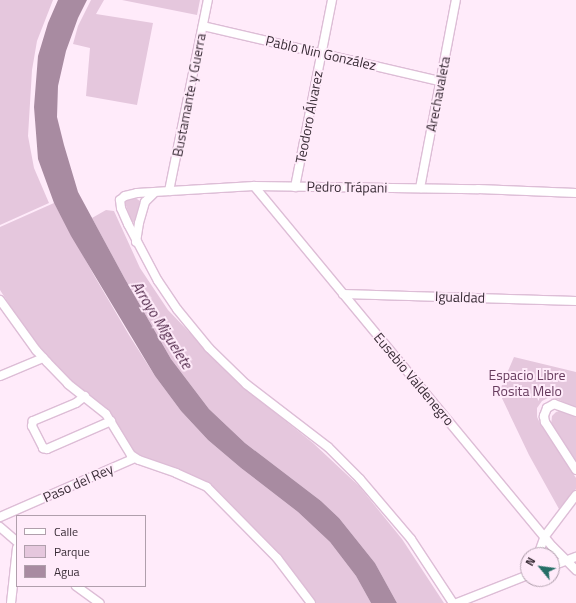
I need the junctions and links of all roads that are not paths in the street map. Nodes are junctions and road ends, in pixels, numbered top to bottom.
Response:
1 (208, 0) edge
2 (332, 0) edge
3 (456, 0) edge
4 (203, 26) junction
5 (322, 53) junction
6 (440, 81) junction
7 (254, 186) junction
8 (295, 187) junction
9 (420, 188) junction
10 (170, 191) junction
11 (154, 193) junction
12 (576, 193) edge
13 (136, 242) junction
14 (343, 294) junction
15 (0, 300) edge
16 (576, 300) edge
17 (43, 358) junction
18 (0, 376) edge
19 (85, 396) junction
20 (576, 412) edge
21 (111, 421) junction
22 (134, 458) junction
23 (576, 470) edge
24 (576, 495) edge
25 (0, 517) edge
26 (0, 527) edge
27 (545, 536) junction
28 (16, 541) edge
29 (541, 547) edge
30 (16, 557) edge
31 (576, 557) edge
32 (567, 560) junction
33 (560, 563) edge
34 (576, 570) edge
35 (520, 578) edge
36 (77, 587) edge
37 (11, 603) edge
38 (99, 603) edge
39 (311, 603) edge
40 (453, 603) edge
41 (457, 603) edge

1 - 4 street, Bustamante y Guerra
2 - 5 street, Teodoro Álvarez
3 - 6 street, Arechavaleta
4 - 5 street, Pablo Nin González
4 - 10 street, Bustamante y Guerra
5 - 6 street, Pablo Nin González
5 - 8 street, Teodoro Álvarez
6 - 9 street, Arechavaleta
7 - 8 street, Pedro Trápani
7 - 10 street, Pedro Trápani
7 - 14 street, Eusebio Valdenegro
8 - 9 street, Pedro Trápani
9 - 12 street, Pedro Trápani
10 - 11 street, Pedro Trápani
11 - 13 street
11 - 13 street, Pedro Trápani
13 - 40 street
14 - 16 street, Igualdad
14 - 27 street, Eusebio Valdenegro
15 - 17 street
17 - 18 street
17 - 19 street
19 - 21 street
19 - 21 street
20 - 23 street
21 - 22 street
22 - 25 street, Paso del Rey
22 - 39 street
24 - 27 street
26 - 28 street
27 - 29 street
27 - 32 street, Eusebio Valdenegro
30 - 37 street
31 - 32 street
32 - 33 street
32 - 34 street, Eusebio Valdenegro
35 - 41 street
36 - 38 street

